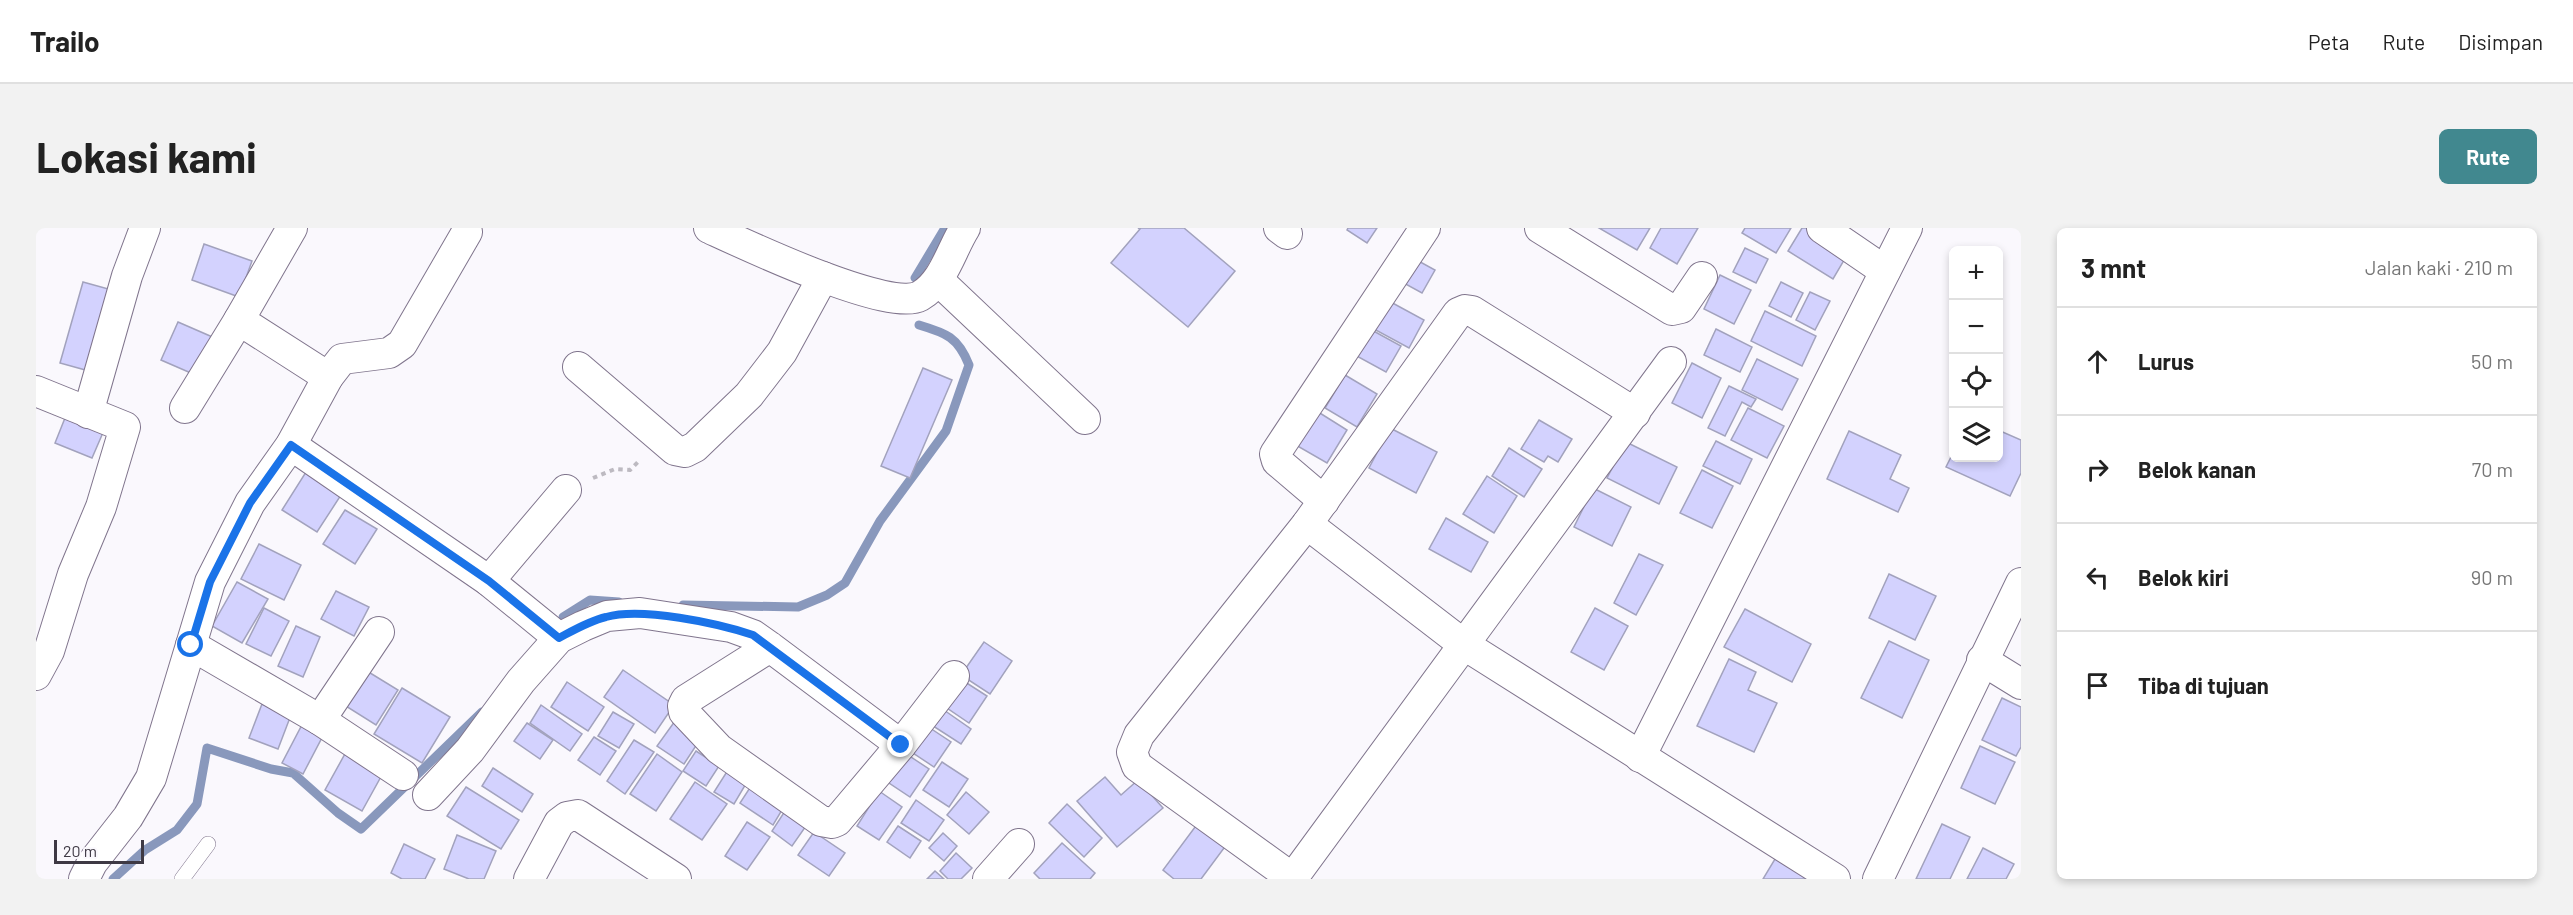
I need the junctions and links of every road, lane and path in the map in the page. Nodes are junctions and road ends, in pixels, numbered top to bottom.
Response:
1 (145, 228) edge
2 (292, 228) edge
3 (709, 228) edge
4 (965, 228) edge
5 (1425, 228) edge
6 (1540, 228) edge
7 (1822, 228) edge
8 (1907, 228) edge
9 (467, 232) dead end
10 (1885, 271) junction
11 (823, 277) junction
12 (1702, 277) dead end
13 (938, 280) junction
14 (239, 320) junction
15 (1671, 362) dead end
16 (578, 367) dead end
17 (328, 376) junction
18 (36, 391) edge
19 (185, 408) dead end
20 (88, 413) junction
21 (1635, 413) junction
22 (1085, 419) dead end
23 (663, 440) junction
24 (291, 445) junction
25 (566, 490) joint
26 (1316, 513) junction
27 (489, 581) junction
28 (2021, 583) edge
29 (379, 632) dead end
30 (559, 638) junction
31 (1463, 644) junction
32 (191, 645) junction
33 (770, 646) junction
34 (40, 657) edge
35 (1982, 660) junction
36 (954, 676) dead end
37 (2021, 684) edge
38 (320, 720) junction
39 (901, 745) junction
40 (1640, 757) junction
41 (403, 775) dead end
42 (428, 795) dead end
43 (208, 844) dead end
44 (1019, 844) dead end
45 (84, 879) edge
46 (182, 879) edge
47 (529, 879) edge
48 (676, 879) edge
49 (988, 879) edge
50 (1292, 879) edge
51 (1835, 879) edge
52 (1878, 879) edge

1 - 20 street
2 - 14 street
3 - 11 street
4 - 13 street
5 - 26 street
6 - 12 street
7 - 10 street
8 - 10 street
9 - 17 street
10 - 40 street
11 - 13 street
11 - 23 street
13 - 22 street
14 - 17 street
14 - 19 street
15 - 21 street
16 - 23 street
17 - 24 street
18 - 20 street
20 - 34 street
21 - 26 street
21 - 31 street
23 - 25 path
24 - 27 street
24 - 32 street
25 - 27 street
26 - 31 street
26 - 50 street
27 - 30 street
28 - 35 street
29 - 38 street
30 - 33 street
30 - 42 street
31 - 40 street
31 - 50 street
32 - 38 street
32 - 45 street
33 - 39 street
33 - 39 street
35 - 37 street
35 - 52 street
36 - 39 street
38 - 41 street
40 - 51 street
43 - 46 lane
44 - 49 street
47 - 48 street

